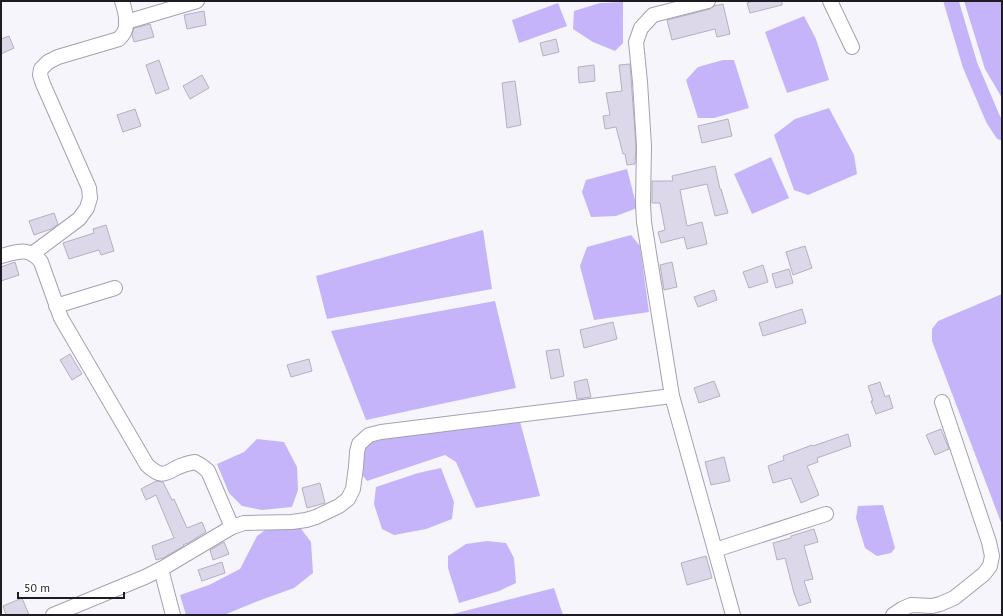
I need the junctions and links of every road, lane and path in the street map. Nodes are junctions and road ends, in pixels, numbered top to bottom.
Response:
1 (122, 1) edge
2 (197, 1) edge
3 (708, 1) edge
4 (830, 1) edge
5 (126, 22) junction
6 (852, 46) dead end
7 (32, 254) junction
8 (1, 256) edge
9 (115, 288) dead end
10 (56, 306) junction
11 (672, 396) junction
12 (942, 402) dead end
13 (826, 514) dead end
14 (232, 527) junction
15 (716, 550) junction
16 (161, 569) junction
17 (53, 615) edge
18 (173, 615) edge
19 (733, 615) edge
20 (893, 615) edge

1 - 5 street
2 - 5 street
3 - 11 street
4 - 6 street
5 - 7 street
7 - 8 street
7 - 10 street
9 - 10 street
10 - 14 street
11 - 14 street
11 - 15 street
12 - 20 street
13 - 15 street
14 - 16 street
15 - 19 street
16 - 17 street
16 - 18 street

